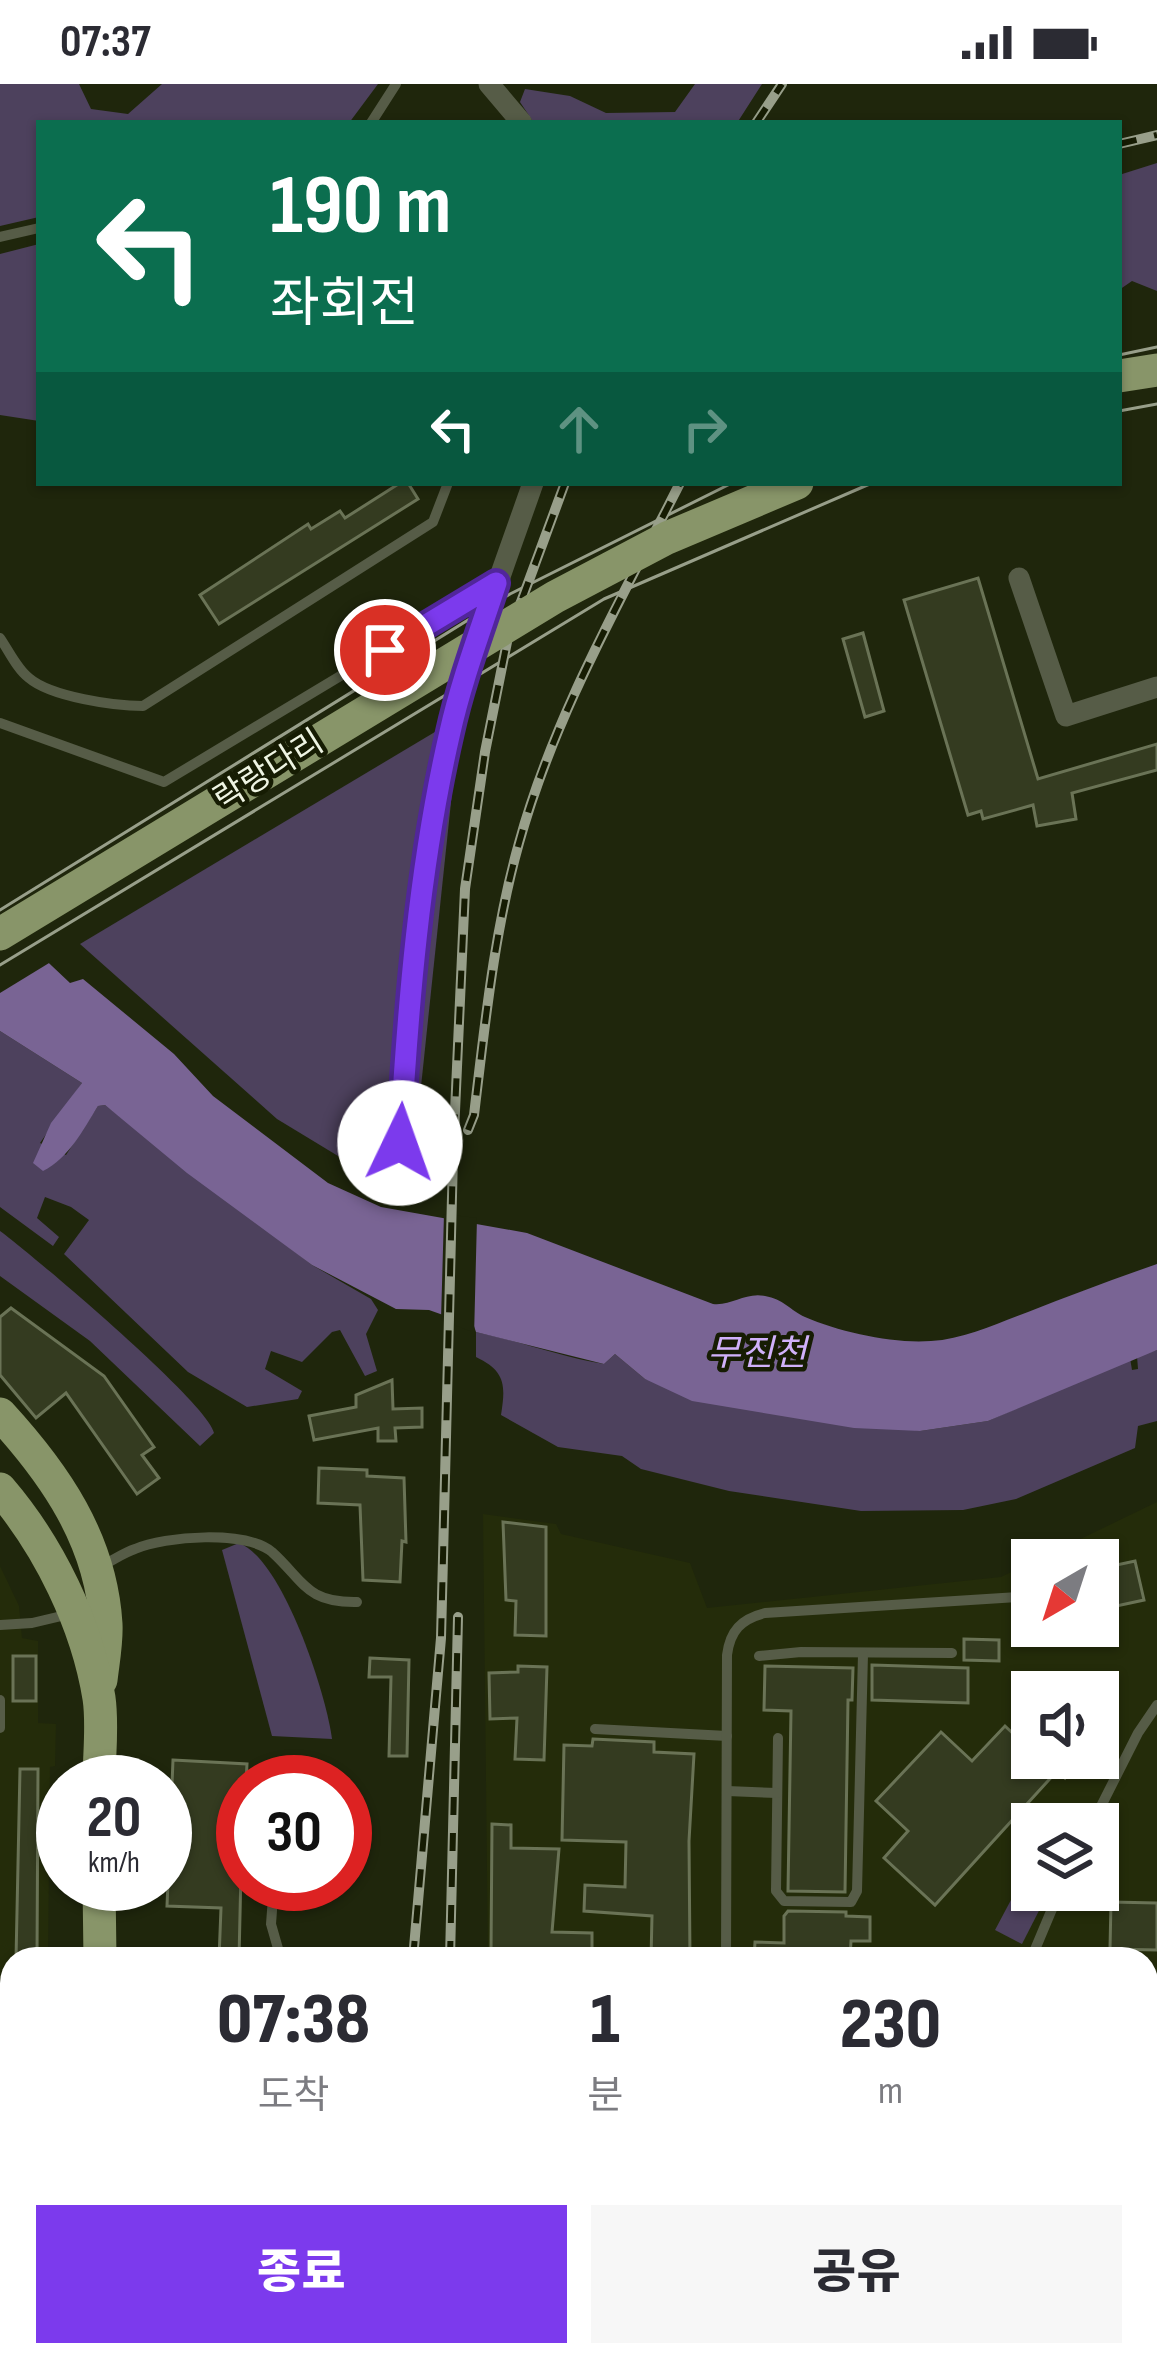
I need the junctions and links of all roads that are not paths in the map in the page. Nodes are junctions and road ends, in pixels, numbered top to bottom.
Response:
1 (396, 84) edge
2 (489, 84) edge
3 (372, 120) edge
4 (519, 120) edge
5 (36, 229) edge
6 (0, 237) edge
7 (1157, 370) edge
8 (1122, 376) edge
9 (447, 486) edge
10 (532, 486) edge
11 (788, 486) edge
12 (1019, 578) dead end
13 (496, 583) junction
14 (0, 638) edge
15 (1157, 687) edge
16 (0, 723) edge
17 (0, 934) edge
18 (392, 1177) dead end
19 (0, 1414) edge
20 (0, 1489) edge
21 (93, 1562) junction
22 (1011, 1597) edge
23 (357, 1602) dead end
24 (74, 1613) junction
25 (0, 1625) edge
26 (952, 1653) dead end
27 (863, 1654) junction
28 (759, 1656) dead end
29 (0, 1700) edge
30 (99, 1700) junction
31 (1157, 1705) edge
32 (0, 1727) edge
33 (595, 1729) dead end
34 (727, 1736) junction
35 (778, 1738) dead end
36 (99, 1755) edge
37 (727, 1791) junction
38 (777, 1793) junction
39 (1103, 1803) edge
40 (99, 1911) edge
41 (272, 1911) edge
42 (1051, 1911) edge
43 (100, 1947) edge
44 (278, 1947) edge
45 (726, 1947) edge
46 (1036, 1947) edge

1 - 3 lane
2 - 4 street
5 - 6 lane
7 - 8 main road
9 - 14 lane
10 - 13 street
11 - 17 main road, 락랑다리, bridge
12 - 15 street
13 - 16 lane
13 - 18 street
19 - 21 main road
20 - 24 main road
21 - 23 lane
21 - 30 main road
22 - 34 lane
24 - 25 lane
24 - 30 main road
26 - 27 lane
27 - 28 lane
27 - 38 lane
29 - 32 lane
30 - 36 main road
31 - 39 lane
33 - 34 lane
34 - 37 lane
35 - 38 lane
37 - 38 lane
37 - 45 lane
40 - 43 main road
41 - 44 lane
42 - 46 lane

